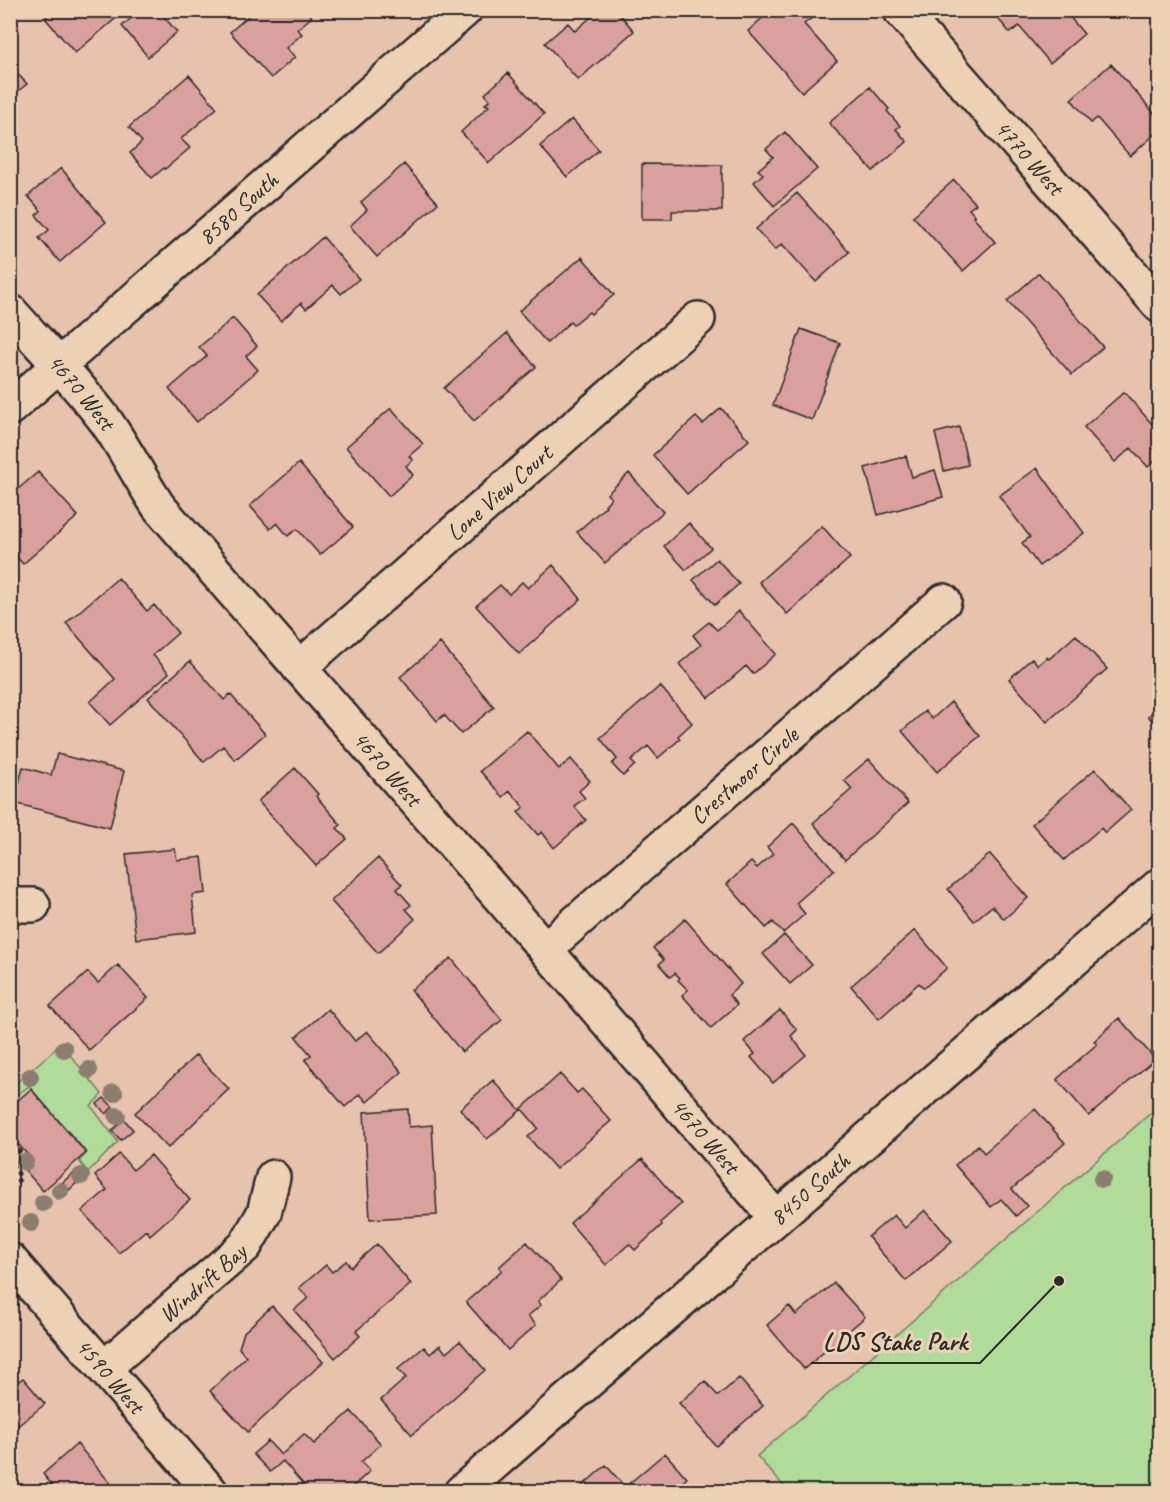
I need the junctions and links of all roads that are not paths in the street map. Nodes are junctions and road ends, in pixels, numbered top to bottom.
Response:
1 (465, 10) edge
2 (900, 10) edge
3 (1160, 306) edge
4 (10, 311) edge
5 (698, 319) dead end
6 (59, 365) junction
7 (10, 408) edge
8 (944, 601) dead end
9 (299, 668) junction
10 (1160, 885) edge
11 (545, 949) junction
12 (273, 1177) dead end
13 (776, 1218) junction
14 (10, 1260) edge
15 (104, 1368) junction
16 (211, 1491) edge
17 (461, 1491) edge

1 - 6 street, 8580 South
2 - 3 street, 4770 West
4 - 6 street, 4670 West
5 - 9 street, Lone View Court
6 - 7 street, 8580 South
6 - 9 street, 4670 West
8 - 11 street, Crestmoor Circle
9 - 11 street, 4670 West
10 - 13 street, 8450 South
11 - 13 street, 4670 West
12 - 15 street, Windrift Bay
13 - 17 street, 8450 South
14 - 15 street, 4590 West
15 - 16 street, 4590 West

